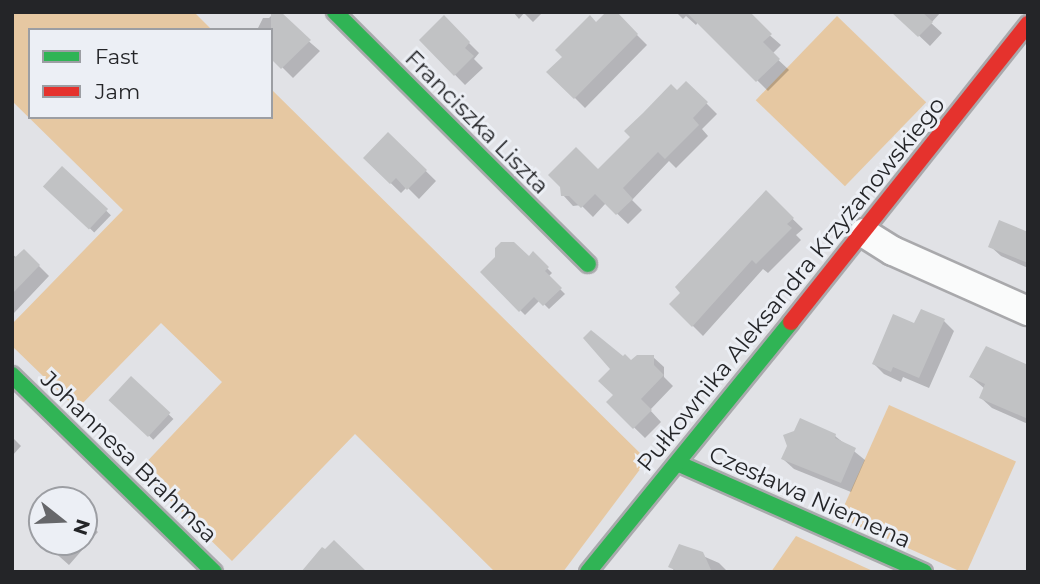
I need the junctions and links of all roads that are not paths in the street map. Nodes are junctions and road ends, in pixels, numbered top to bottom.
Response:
1 (335, 12) edge
2 (1028, 24) edge
3 (864, 233) junction
4 (588, 264) dead end
5 (1028, 311) edge
6 (12, 375) edge
7 (677, 463) junction
8 (214, 572) edge
9 (588, 572) edge
10 (924, 572) edge

1 - 4 street, Franciszka Liszta
2 - 3 street, Pułkownika Aleksandra Krzyżanowskiego
3 - 5 street
3 - 7 street, Pułkownika Aleksandra Krzyżanowskiego
6 - 8 street, Johannesa Brahmsa
7 - 9 street, Pułkownika Aleksandra Krzyżanowskiego
7 - 10 street, Czesława Niemena

